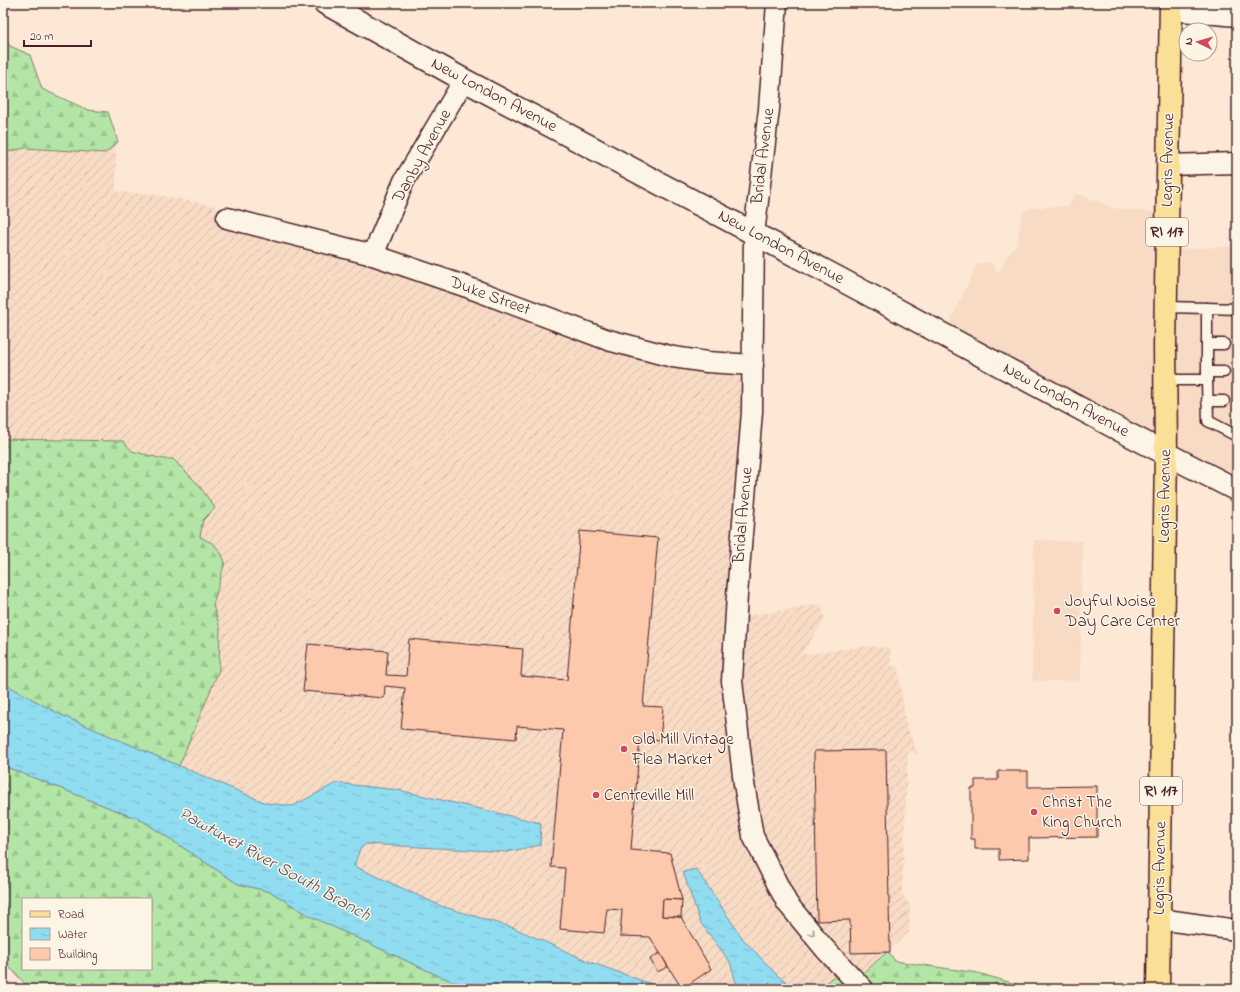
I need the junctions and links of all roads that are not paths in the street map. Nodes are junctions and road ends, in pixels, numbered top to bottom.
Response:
1 (325, 3) edge
2 (777, 3) edge
3 (1171, 7) edge
4 (1237, 16) edge
5 (464, 80) junction
6 (1237, 163) edge
7 (1168, 165) junction
8 (227, 218) dead end
9 (754, 234) junction
10 (373, 255) junction
11 (1166, 306) junction
12 (1207, 308) junction
13 (1237, 308) edge
14 (1206, 344) junction
15 (1224, 344) dead end
16 (753, 365) junction
17 (1224, 372) dead end
18 (1207, 376) junction
19 (1166, 380) junction
20 (1207, 401) junction
21 (1224, 401) dead end
22 (1237, 436) edge
23 (1166, 453) junction
24 (1237, 490) edge
25 (1159, 919) junction
26 (1237, 930) edge
27 (863, 989) edge
28 (1158, 989) edge

1 - 5 main road, New London Avenue
2 - 9 street, Bridal Avenue
3 - 4 street
3 - 7 main road, Legris Avenue / RI 117
5 - 9 main road, New London Avenue
5 - 10 street, Danby Avenue
6 - 7 street
7 - 11 main road, Legris Avenue / RI 117
8 - 10 street, Duke Street
9 - 16 street, Bridal Avenue
9 - 23 main road, New London Avenue
10 - 16 street, Duke Street
11 - 12 lane
11 - 19 main road, Legris Avenue / RI 117
12 - 13 lane
12 - 14 lane
14 - 15 lane
14 - 18 lane
16 -> 27 street, Bridal Avenue
17 - 18 lane
18 - 19 lane
18 - 20 lane
19 - 23 main road, Legris Avenue / RI 117
20 - 21 lane
20 - 22 lane
23 - 24 main road, New London Avenue
23 - 25 main road, Legris Avenue / RI 117
25 - 26 street
25 - 28 main road, Legris Avenue / RI 117

